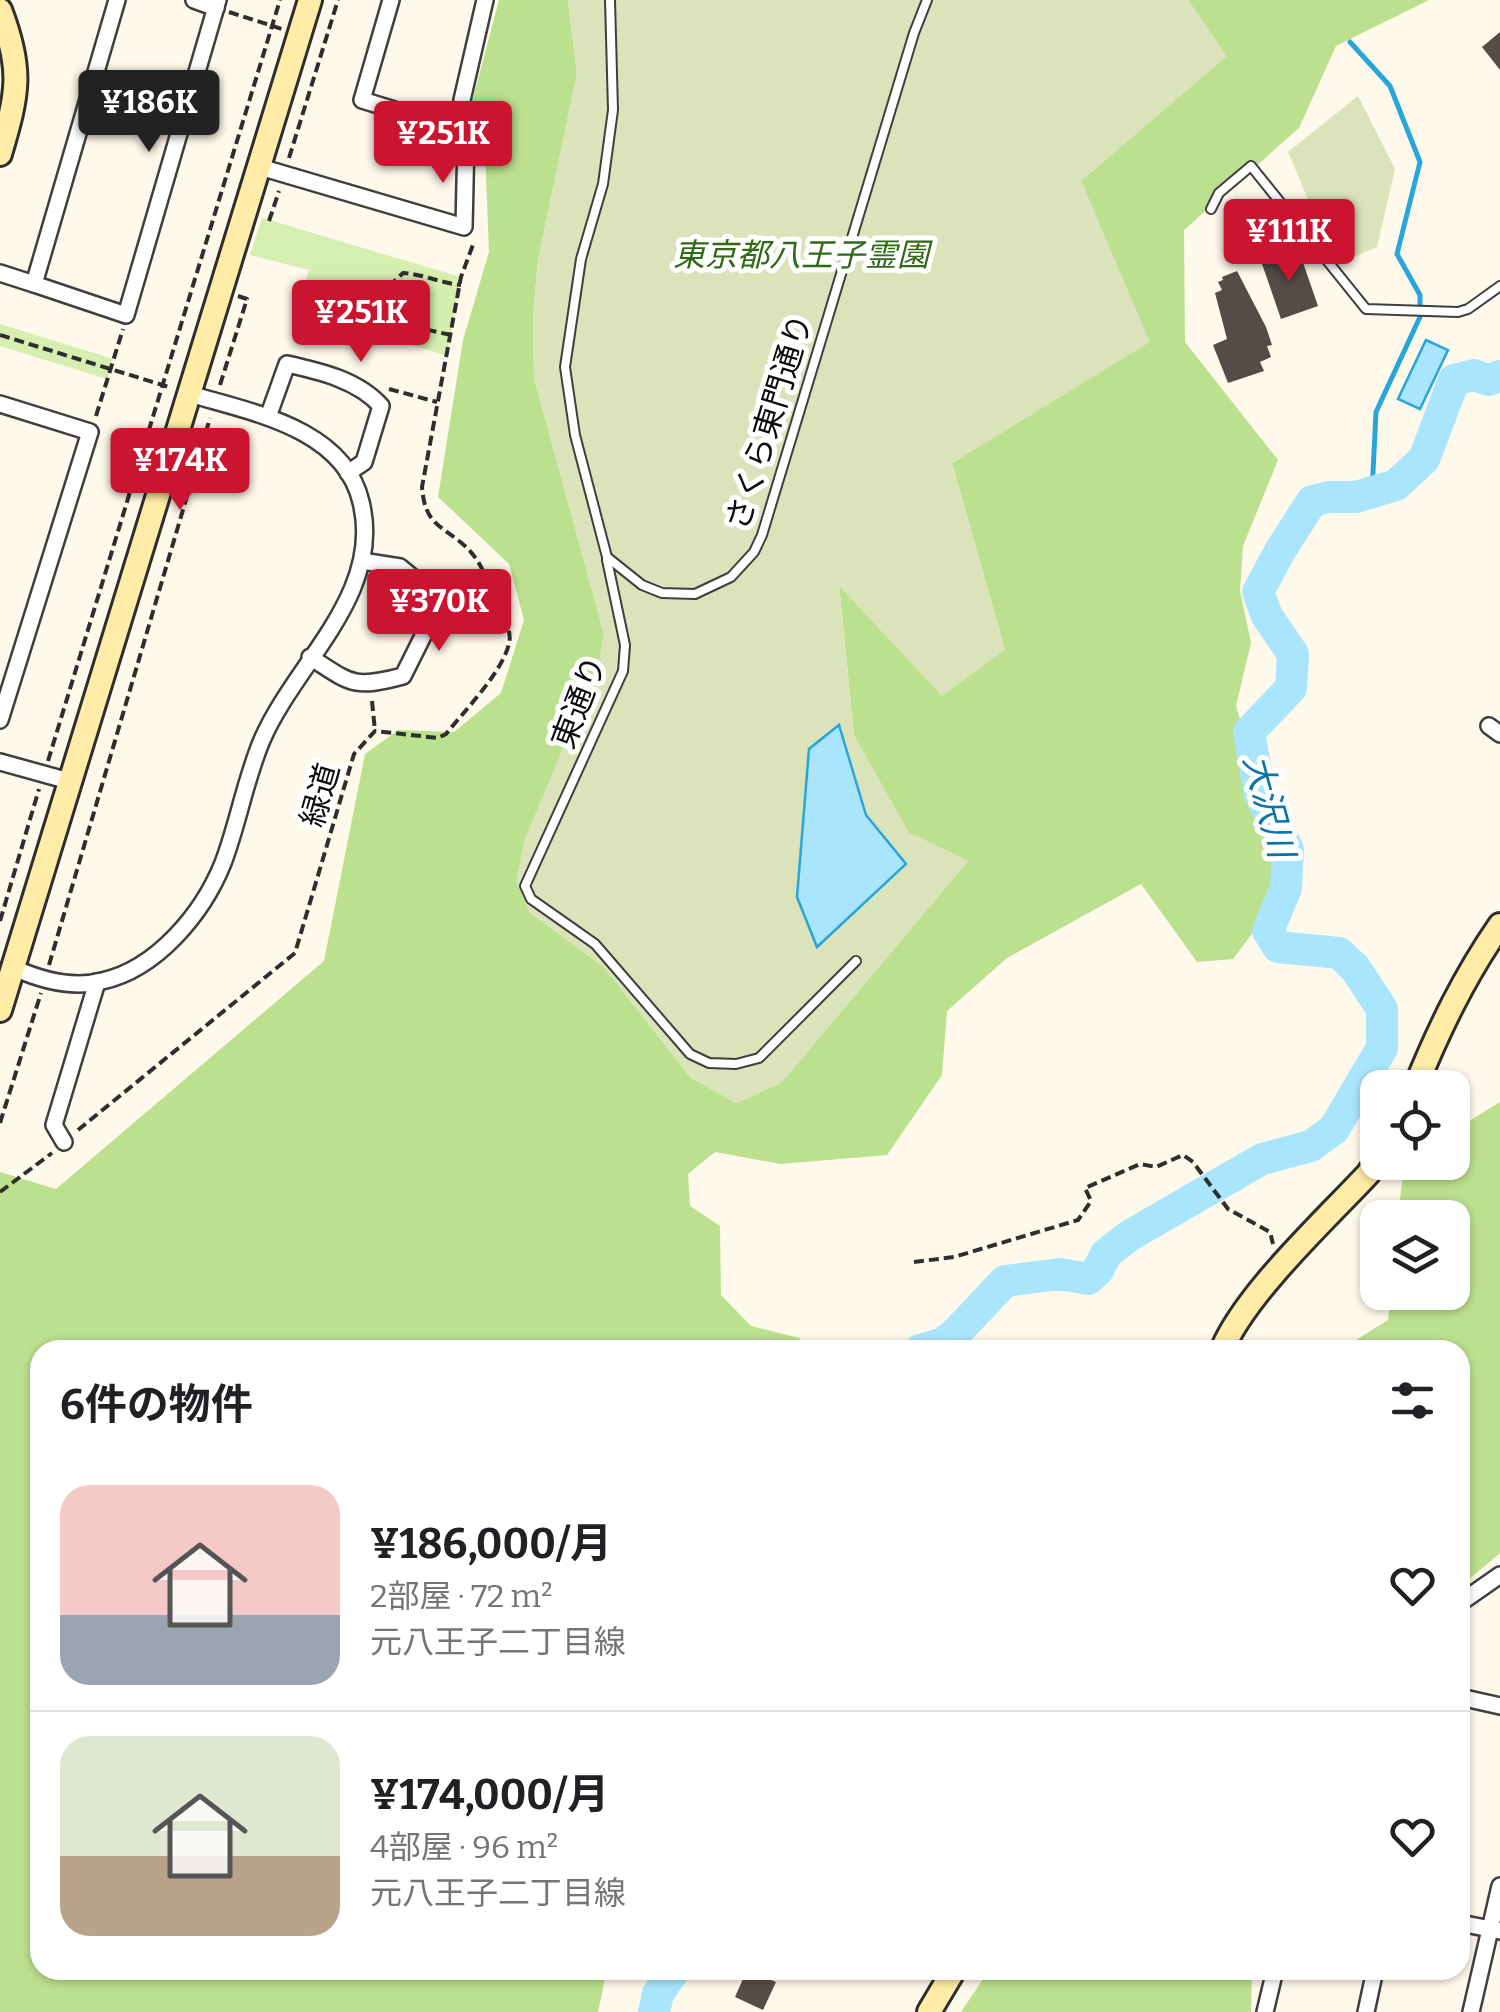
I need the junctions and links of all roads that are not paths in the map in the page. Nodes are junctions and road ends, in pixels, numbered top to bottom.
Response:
1 (117, 0) edge
2 (194, 0) edge
3 (310, 0) edge
4 (392, 0) edge
5 (485, 0) edge
6 (610, 0) edge
7 (928, 0) edge
8 (217, 4) edge
9 (0, 10) edge
10 (463, 132) junction
11 (0, 154) edge
12 (260, 167) junction
13 (1210, 210) dead end
14 (0, 273) edge
15 (34, 284) junction
16 (1500, 286) edge
17 (182, 391) junction
18 (0, 404) edge
19 (268, 417) junction
20 (348, 473) junction
21 (606, 557) junction
22 (362, 560) junction
23 (310, 657) junction
24 (0, 720) edge
25 (0, 762) edge
26 (69, 781) junction
27 (1500, 925) edge
28 (856, 961) dead end
29 (14, 968) junction
30 (98, 982) junction
31 (0, 1010) edge
32 (1422, 1070) edge
33 (64, 1142) road end
34 (1362, 1180) edge
35 (1226, 1340) edge
36 (1500, 1575) edge
37 (1470, 1596) edge
38 (1470, 1699) edge
39 (1500, 1706) edge
40 (1500, 1886) edge
41 (1470, 1925) edge
42 (1495, 1930) edge
43 (948, 1980) edge
44 (1273, 1980) edge
45 (1373, 1980) edge
46 (929, 2012) edge
47 (1265, 2012) edge
48 (1366, 2012) edge
49 (1472, 2012) edge

1 - 15 street
2 - 8 street
3 - 12 street
4 - 10 street
5 - 10 street
6 - 21 lane
7 - 21 lane, さくら東門通り
8 - 15 street
9 - 11 street
10 - 12 street
12 - 17 street
13 - 16 lane
14 - 15 street
17 - 19 street
17 - 26 street
18 - 24 street
19 - 20 street
19 - 20 street
20 - 22 street
21 - 28 lane, 東通り
22 - 23 street
22 - 23 street
23 - 30 street
25 - 26 street
26 - 29 street
27 - 32 street
29 - 30 street
29 - 31 street
30 - 33 street
34 - 35 street
36 - 37 street
38 - 39 street
40 - 42 street
41 - 42 street
42 - 49 street
43 - 46 street
44 - 47 street
45 - 48 street

